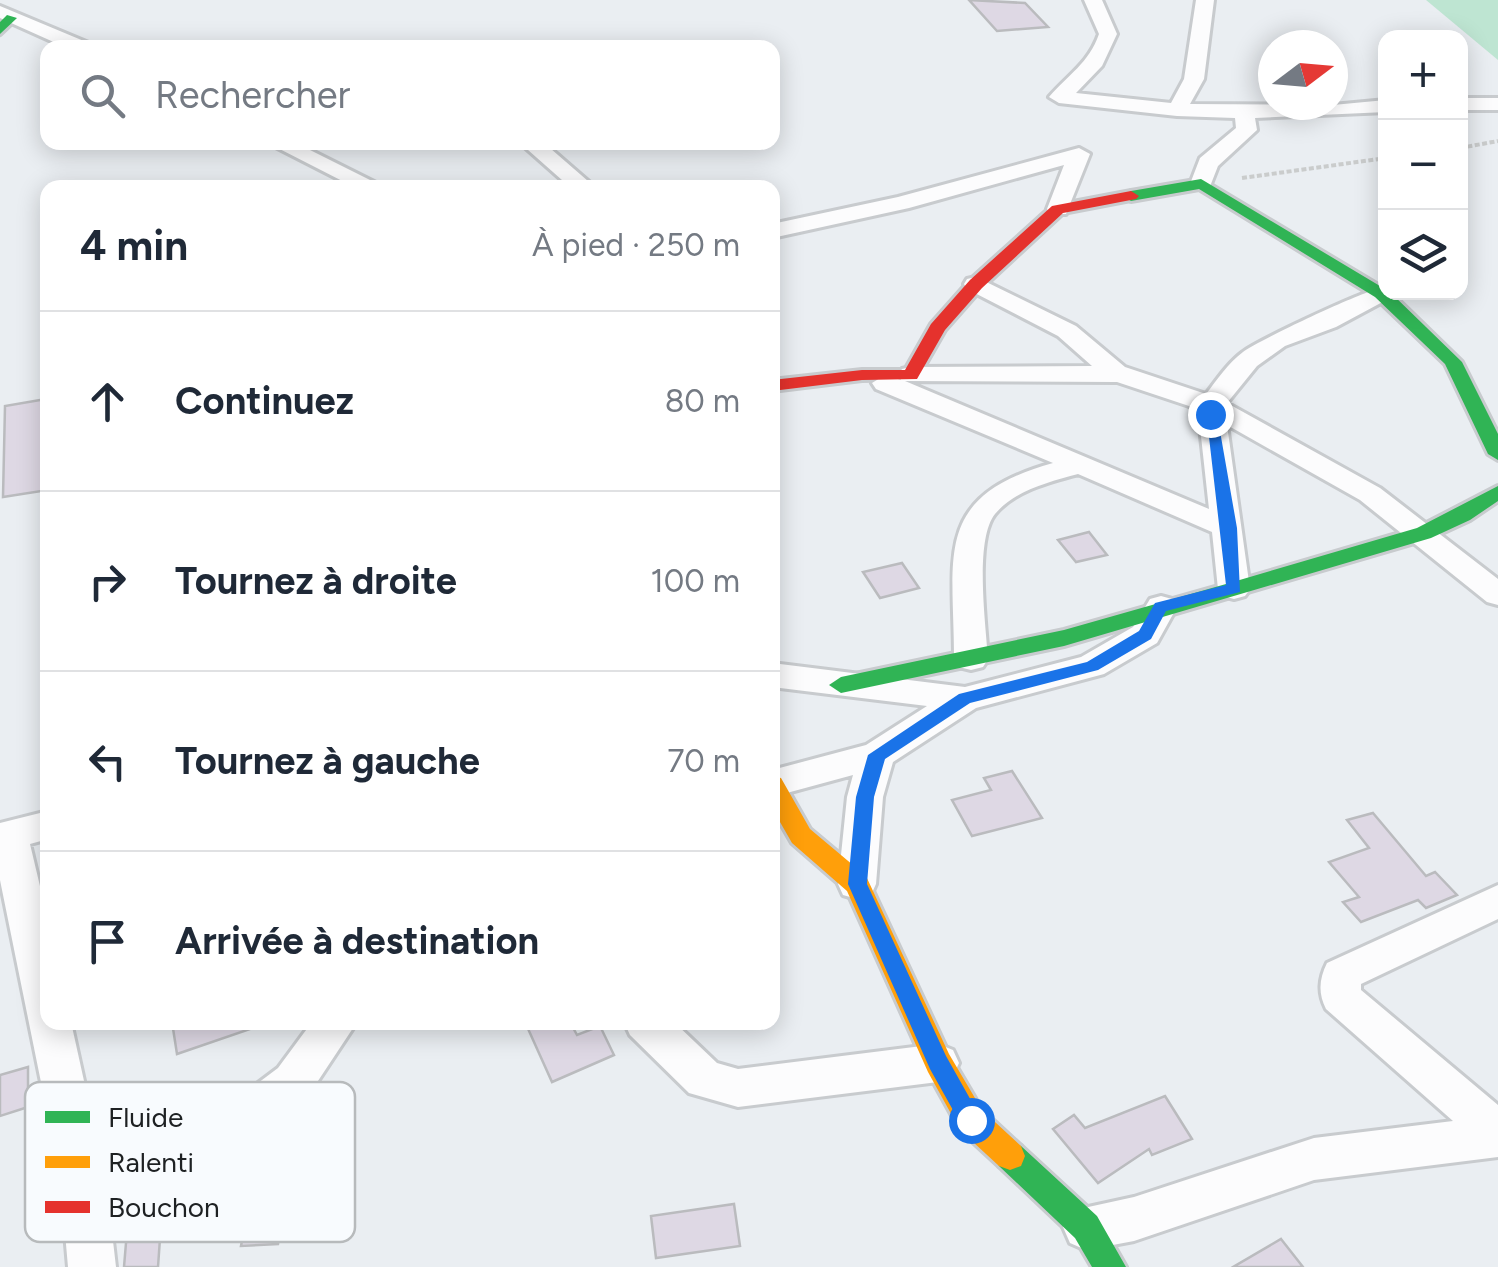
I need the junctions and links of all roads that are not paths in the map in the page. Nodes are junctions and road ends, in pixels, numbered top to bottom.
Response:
1 (1093, 0) edge
2 (1205, 0) edge
3 (4, 20) edge
4 (61, 40) edge
5 (1468, 104) edge
6 (1498, 104) edge
7 (1378, 106) edge
8 (1177, 110) junction
9 (1244, 112) junction
10 (293, 150) edge
11 (539, 150) edge
12 (358, 180) edge
13 (575, 180) edge
14 (1201, 184) junction
15 (1058, 209) junction
16 (780, 229) edge
17 (976, 284) junction
18 (1378, 291) edge
19 (1378, 295) edge
20 (1388, 300) edge
21 (1117, 374) junction
22 (862, 375) junction
23 (910, 375) junction
24 (780, 385) edge
25 (1211, 405) junction
26 (1498, 454) edge
27 (1075, 466) junction
28 (1498, 492) edge
29 (1229, 528) junction
30 (1424, 533) junction
31 (1234, 588) junction
32 (1498, 595) edge
33 (1160, 607) junction
34 (971, 659) junction
35 (780, 675) edge
36 (841, 684) junction
37 (965, 699) junction
38 (877, 755) junction
39 (780, 782) edge
40 (780, 798) edge
41 (40, 827) edge
42 (5, 836) edge
43 (858, 884) junction
44 (1498, 901) edge
45 (40, 978) edge
46 (52, 1030) edge
47 (330, 1030) edge
48 (653, 1030) edge
49 (938, 1062) junction
50 (63, 1082) edge
51 (293, 1082) edge
52 (1498, 1134) edge
53 (1086, 1227) junction
54 (90, 1242) edge
55 (92, 1267) edge
56 (1110, 1267) edge

1 - 8 street
2 - 8 street
3 - 4 street
5 - 6 street
7 - 9 street
8 - 9 street
9 - 14 street
10 - 12 street
11 - 13 street
14 - 15 street
14 - 18 street
15 - 16 street
15 - 17 street
17 - 21 street
17 - 23 street
19 - 25 street
20 - 26 street
21 - 23 street
21 - 25 street
22 - 23 street
22 - 24 street
22 - 27 street
25 - 29 street
25 - 30 street
27 - 29 street
27 - 34 street
28 - 30 street
29 - 31 street
30 - 31 street
30 - 32 street
31 - 33 street
33 - 34 street
33 - 37 street
34 - 36 street
35 - 36 street
36 - 37 street
37 - 38 street
38 - 39 street
38 - 43 street
40 - 43 street
41 - 42 street
42 - 45 street
43 - 49 street
44 - 52 street
46 - 50 street
47 - 51 street
48 - 49 street
49 - 53 street
52 - 53 street
53 - 56 street
54 - 55 street

